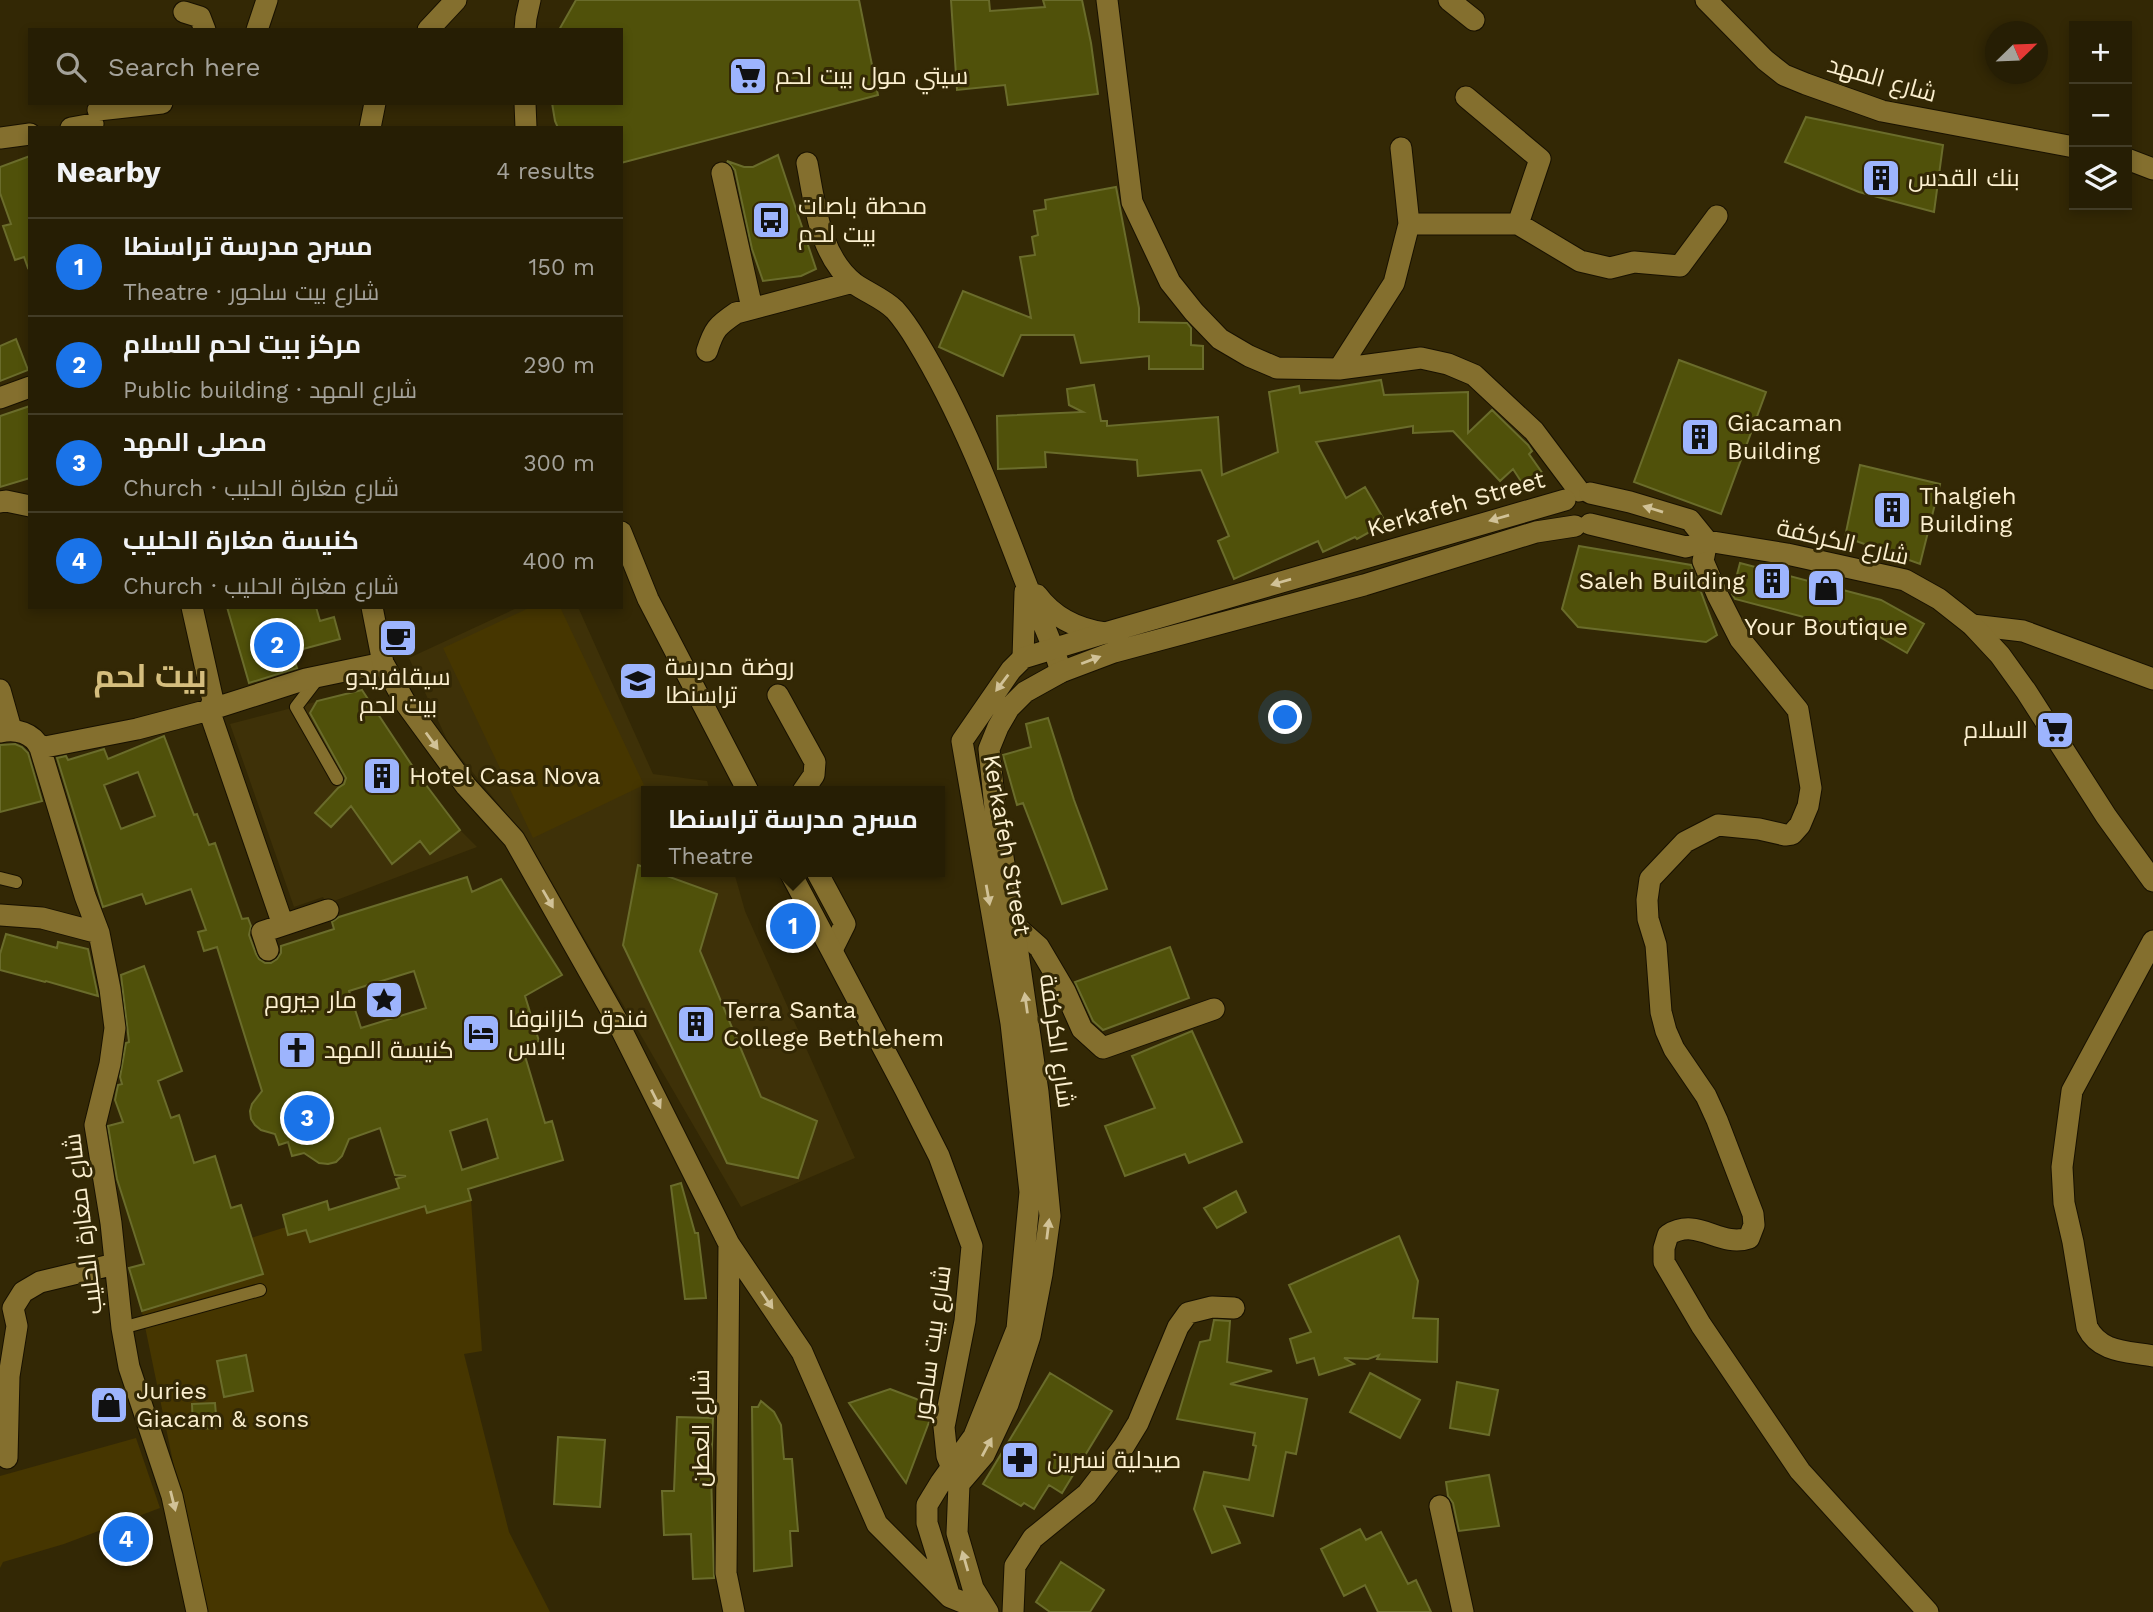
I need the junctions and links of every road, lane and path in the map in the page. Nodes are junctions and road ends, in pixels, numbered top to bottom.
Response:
1 (267, 0) edge
2 (456, 0) edge
3 (530, 0) edge
4 (1107, 0) edge
5 (1449, 0) edge
6 (1706, 0) edge
7 (184, 12) dead end
8 (1474, 20) dead end
9 (204, 28) edge
10 (258, 28) edge
11 (430, 28) edge
12 (526, 28) edge
13 (1466, 97) dead end
14 (152, 105) edge
15 (375, 105) edge
16 (525, 105) edge
17 (94, 116) edge
18 (75, 126) edge
19 (370, 126) edge
20 (526, 126) edge
21 (28, 134) edge
22 (0, 138) edge
23 (2069, 146) edge
24 (1401, 148) dead end
25 (2132, 161) edge
26 (807, 163) dead end
27 (2153, 169) edge
28 (722, 173) dead end
29 (1717, 216) dead end
30 (1409, 224) junction
31 (1518, 224) junction
32 (853, 282) junction
33 (752, 308) junction
34 (707, 351) dead end
35 (1339, 369) junction
36 (28, 388) edge
37 (0, 398) edge
38 (1578, 494) junction
39 (0, 502) edge
40 (28, 506) edge
41 (1582, 525) junction
42 (623, 537) edge
43 (1707, 541) junction
44 (1025, 580) junction
45 (192, 609) edge
46 (372, 609) edge
47 (1972, 625) junction
48 (1105, 633) junction
49 (1055, 648) junction
50 (1023, 658) junction
51 (383, 663) junction
52 (1061, 672) junction
53 (319, 677) junction
54 (2153, 679) edge
55 (0, 690) edge
56 (778, 695) dead end
57 (209, 710) junction
58 (6, 731) edge
59 (40, 748) junction
60 (337, 779) dead end
61 (745, 786) edge
62 (806, 786) edge
63 (793, 877) edge
64 (820, 877) edge
65 (0, 878) edge
66 (2153, 881) edge
67 (16, 882) dead end
68 (0, 915) edge
69 (318, 921) dead end
70 (284, 925) junction
71 (1004, 925) junction
72 (99, 933) junction
73 (2153, 941) edge
74 (268, 950) dead end
75 (832, 950) junction
76 (1214, 1009) dead end
77 (729, 1244) junction
78 (115, 1264) junction
79 (260, 1290) dead end
80 (6, 1306) edge
81 (1234, 1308) dead end
82 (122, 1328) junction
83 (2153, 1356) edge
84 (7, 1458) dead end
85 (956, 1485) junction
86 (1440, 1506) dead end
87 (877, 1524) junction
88 (930, 1534) junction
89 (950, 1597) junction
90 (197, 1612) edge
91 (734, 1612) edge
92 (987, 1612) edge
93 (1013, 1612) edge
94 (1463, 1612) edge
95 (1928, 1612) edge

1 - 10 street
2 - 11 street
3 - 12 street
4 - 35 street
5 - 8 street
6 - 23 street, شارع المهد
7 - 9 street
13 - 31 street
14 - 17 street
15 - 19 street
16 - 20 street
17 - 18 street
21 - 22 street
24 - 30 street
25 - 27 street
26 - 32 street
28 - 33 street
29 - 31 street
30 - 31 street
30 - 35 street
32 - 33 street
32 - 44 street
33 - 34 street
35 - 38 street
36 - 37 street
38 - 41 street
38 - 41 street
43 -> 38 street
38 -> 48 street, Kerkafeh Street
39 - 40 street
41 - 43 street, شارع الكركفة
52 -> 41 street, شارع الكركفة
42 - 61 street
43 - 47 street, شارع الكركفة
43 - 95 street
44 - 48 street
44 - 49 street
44 - 50 street
45 - 57 street
46 - 51 street
47 - 54 street
47 - 66 street, شارع الكركفة
48 - 49 street, Kerkafeh Street
49 - 50 street, Kerkafeh Street
49 - 52 street
50 -> 71 street, Kerkafeh Street
51 - 53 street
51 -> 77 street
52 - 71 street, شارع الكركفة
53 - 57 street
53 - 60 lane
55 - 58 street
56 - 62 street
57 - 59 street
57 - 70 street
58 - 59 street
59 - 72 street, شارع مغارة الحليب
63 - 75 street, شارع بيت ساحور
64 - 75 street
65 - 67 lane
68 - 72 street
69 - 70 street
70 - 74 street
71 - 76 street
71 - 85 street, شارع الكركفة
72 - 78 street, شارع مغارة الحليب
73 - 83 street
75 - 85 street, شارع بيت ساحور
77 -> 87 street
77 - 91 street, شارع العطن
78 - 80 street
78 - 82 street, شارع مغارة الحليب
79 - 82 lane
80 - 84 street
81 - 93 street
82 -> 90 street, شارع مغارة الحليب
85 - 88 street
85 - 88 street
92 -> 85 street, شارع بيت ساحور
86 - 94 street
87 - 88 street
87 - 89 street
88 - 89 street
89 - 92 street

